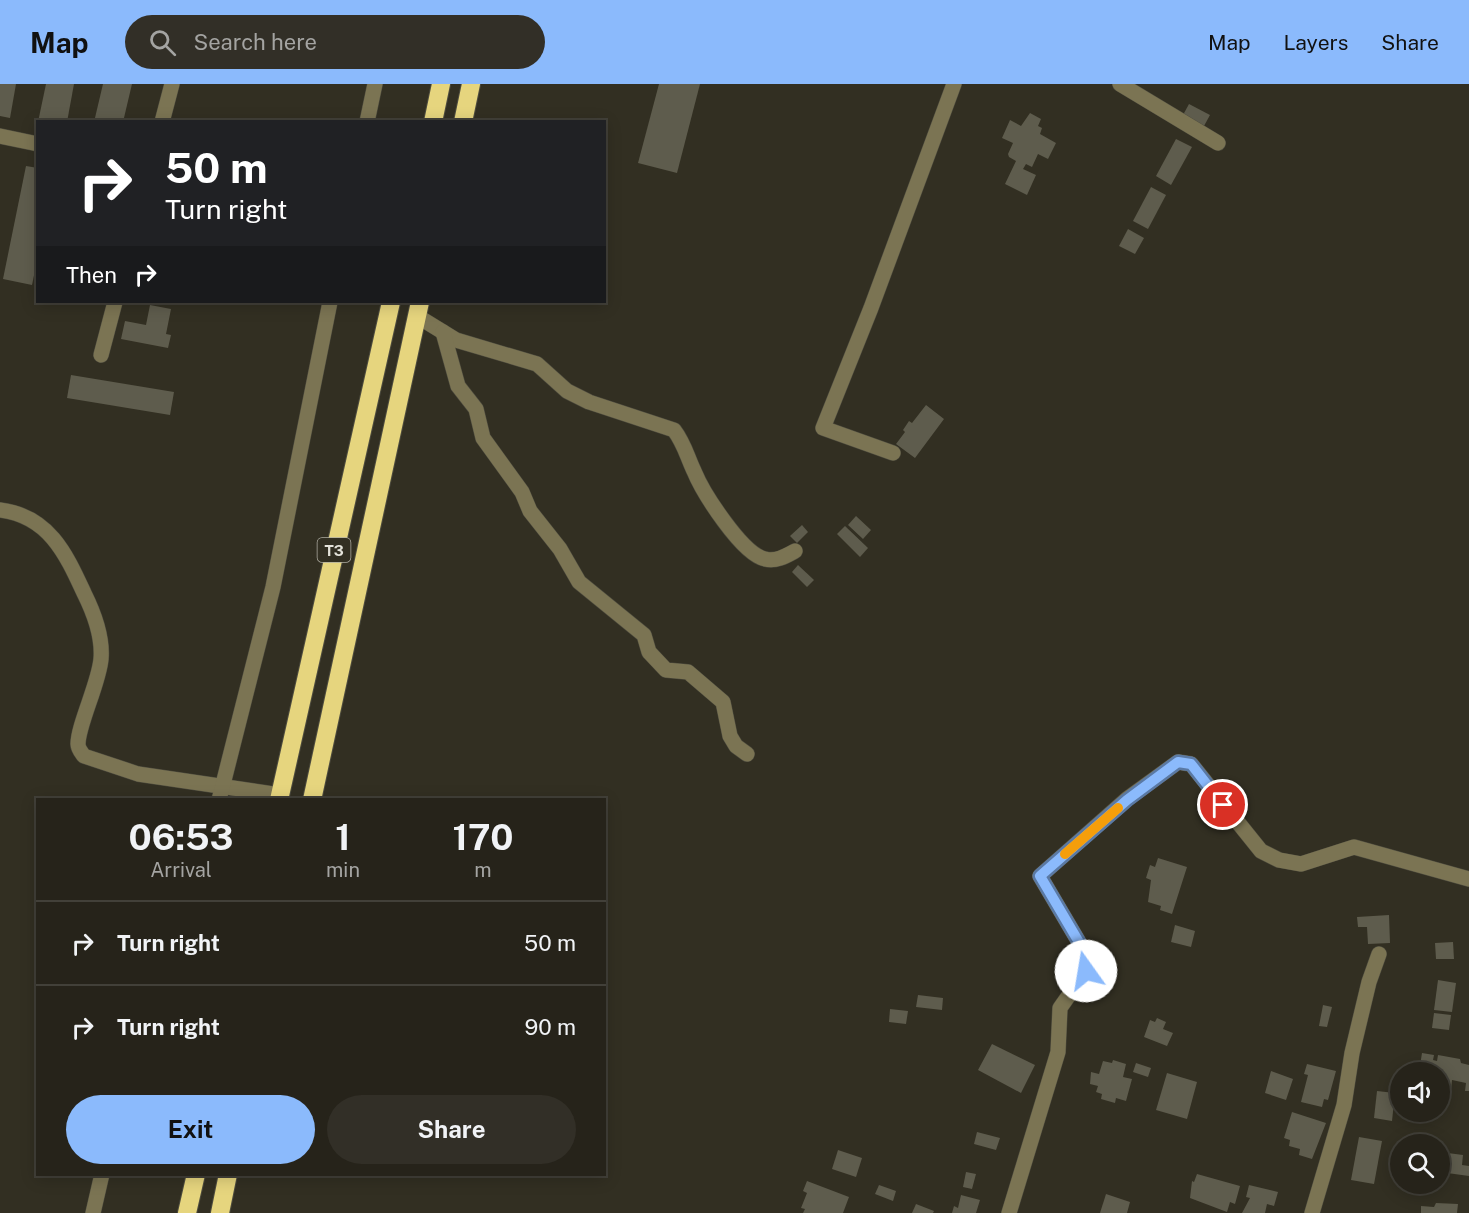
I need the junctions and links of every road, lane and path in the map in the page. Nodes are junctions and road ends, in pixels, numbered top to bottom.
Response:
1 (172, 84) edge
2 (375, 84) edge
3 (441, 84) edge
4 (471, 84) edge
5 (954, 84) edge
6 (1120, 84) edge
7 (163, 120) edge
8 (367, 120) edge
9 (433, 120) edge
10 (463, 120) edge
11 (0, 136) edge
12 (1218, 143) dead end
13 (36, 144) edge
14 (115, 303) edge
15 (330, 303) edge
16 (392, 303) edge
17 (418, 309) edge
18 (443, 332) junction
19 (101, 354) dead end
20 (893, 453) dead end
21 (0, 510) edge
22 (795, 551) dead end
23 (747, 754) dead end
24 (221, 793) edge
25 (280, 797) edge
26 (312, 798) edge
27 (1469, 879) edge
28 (1379, 954) dead end
29 (102, 1176) edge
30 (196, 1176) edge
31 (228, 1176) edge
32 (93, 1213) edge
33 (188, 1213) edge
34 (220, 1213) edge
35 (1009, 1213) edge
36 (1312, 1213) edge

1 - 7 street
2 - 8 street
3 - 9 highway
4 - 10 highway
5 - 20 street
6 - 12 street
11 - 13 street
14 - 19 street
15 - 24 street
16 - 25 highway, T3
17 - 18 street
17 - 26 highway, T3
18 - 22 street
18 - 23 street
21 - 24 street
24 - 25 street
27 - 35 street
28 - 36 street
29 - 32 street
30 - 33 highway
31 - 34 highway

